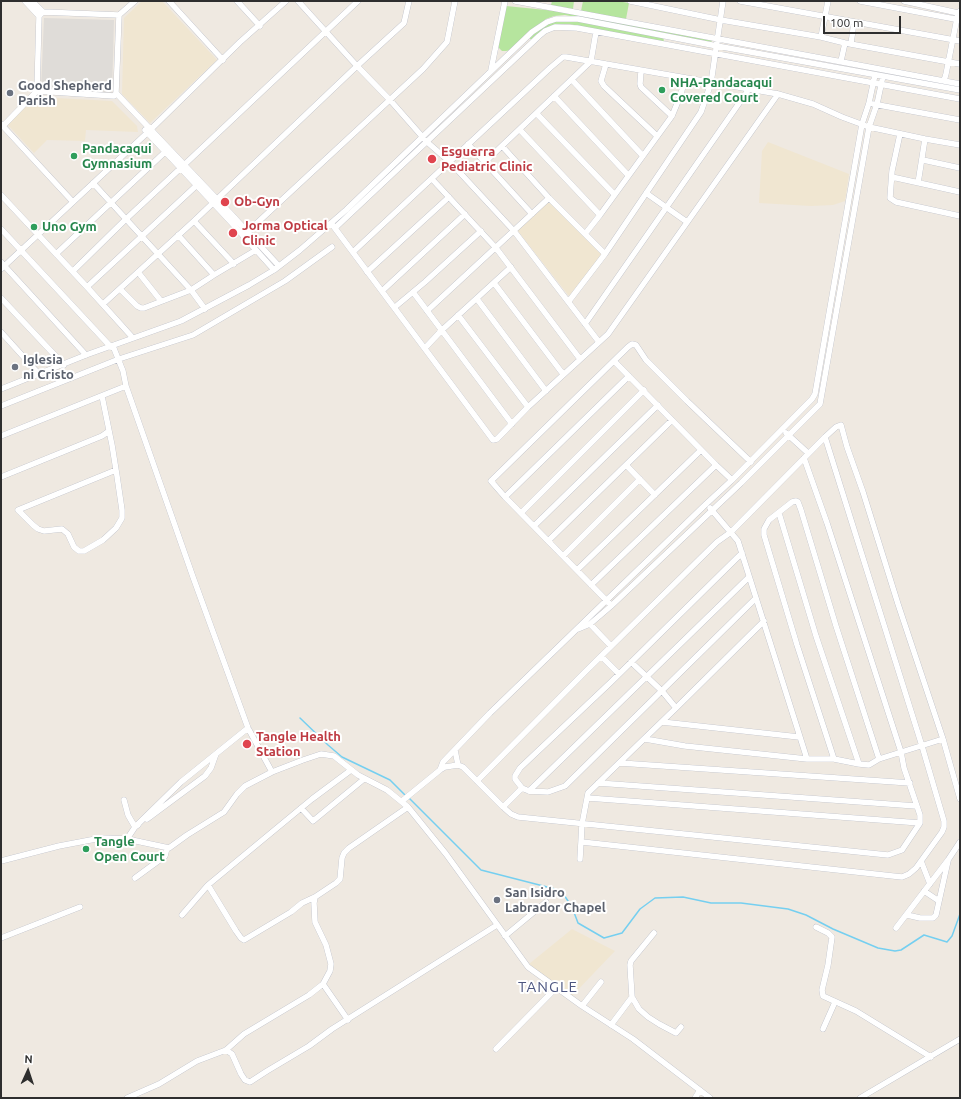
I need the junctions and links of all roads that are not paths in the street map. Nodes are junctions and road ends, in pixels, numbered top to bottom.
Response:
1 (25, 1) edge
2 (32, 1) edge
3 (135, 1) edge
4 (169, 1) edge
5 (237, 1) edge
6 (286, 1) edge
7 (298, 1) edge
8 (358, 1) edge
9 (409, 1) edge
10 (456, 1) edge
11 (503, 1) edge
12 (515, 1) edge
13 (631, 1) edge
14 (723, 1) edge
15 (740, 1) edge
16 (828, 1) edge
17 (860, 1) edge
18 (904, 1) edge
19 (537, 3) edge
20 (959, 12) edge
21 (41, 14) junction
22 (119, 15) junction
23 (825, 17) junction
24 (959, 19) edge
25 (721, 20) junction
26 (854, 22) junction
27 (260, 26) junction
28 (326, 32) junction
29 (596, 32) junction
30 (821, 37) junction
31 (718, 39) junction
32 (952, 40) junction
33 (960, 41) edge
34 (848, 43) junction
35 (717, 46) junction
36 (495, 51) junction
37 (508, 55) junction
38 (716, 55) junction
39 (223, 60) junction
40 (514, 60) junction
41 (591, 61) junction
42 (841, 61) junction
43 (948, 61) junction
44 (606, 64) junction
45 (960, 64) edge
46 (356, 66) junction
47 (491, 71) junction
48 (641, 71) junction
49 (875, 75) junction
50 (883, 76) junction
51 (685, 78) junction
52 (572, 80) junction
53 (944, 81) junction
54 (711, 83) junction
55 (478, 84) junction
56 (873, 84) junction
57 (960, 84) edge
58 (881, 85) junction
59 (483, 89) junction
60 (749, 89) junction
61 (960, 90) edge
62 (37, 91) junction
63 (115, 94) junction
64 (778, 94) junction
65 (554, 96) junction
66 (960, 99) edge
67 (390, 100) junction
68 (869, 104) junction
69 (877, 104) junction
70 (537, 114) junction
71 (672, 116) junction
72 (960, 120) edge
73 (862, 124) junction
74 (2, 125) edge
75 (869, 127) junction
76 (520, 130) junction
77 (149, 132) junction
78 (900, 134) junction
79 (423, 136) junction
80 (658, 136) junction
81 (925, 139) junction
82 (427, 142) junction
83 (468, 144) junction
84 (960, 145) edge
85 (502, 146) junction
86 (165, 152) junction
87 (643, 156) junction
88 (923, 160) junction
89 (450, 162) junction
90 (485, 162) junction
91 (183, 167) junction
92 (960, 168) edge
93 (628, 175) junction
94 (892, 177) junction
95 (432, 179) junction
96 (93, 183) junction
97 (918, 183) junction
98 (197, 185) junction
99 (960, 192) edge
100 (646, 193) junction
101 (614, 194) junction
102 (1, 195) edge
103 (449, 197) junction
104 (549, 198) junction
105 (215, 201) junction
106 (73, 202) junction
107 (110, 203) junction
108 (667, 208) junction
109 (348, 212) junction
110 (465, 214) junction
111 (532, 214) junction
112 (600, 215) junction
113 (960, 216) edge
114 (125, 220) junction
115 (194, 221) junction
116 (687, 222) junction
117 (331, 223) junction
118 (335, 228) junction
119 (1, 229) edge
120 (481, 231) junction
121 (514, 231) junction
122 (38, 234) junction
123 (246, 234) junction
124 (585, 234) junction
125 (178, 235) junction
126 (142, 236) junction
127 (332, 247) dead end
128 (496, 248) junction
129 (21, 250) junction
130 (256, 250) junction
131 (353, 252) junction
132 (56, 254) junction
133 (158, 254) junction
134 (605, 254) junction
135 (234, 264) junction
136 (2, 266) edge
137 (511, 267) junction
138 (276, 268) junction
139 (72, 271) junction
140 (138, 272) junction
141 (367, 272) junction
142 (214, 275) junction
143 (494, 283) junction
144 (87, 287) junction
145 (120, 289) junction
146 (192, 290) junction
147 (382, 291) junction
148 (413, 292) junction
149 (1, 298) edge
150 (476, 299) junction
151 (162, 301) junction
152 (569, 301) junction
153 (103, 304) junction
154 (395, 307) junction
155 (205, 309) junction
156 (427, 311) junction
157 (458, 315) junction
158 (585, 324) junction
159 (826, 326) junction
160 (833, 327) junction
161 (442, 330) junction
162 (2, 334) edge
163 (133, 338) junction
164 (599, 342) junction
165 (112, 346) junction
166 (425, 348) junction
167 (86, 355) junction
168 (119, 359) junction
169 (580, 359) junction
170 (614, 361) junction
171 (64, 365) junction
172 (39, 374) junction
173 (563, 374) junction
174 (629, 376) junction
175 (126, 386) junction
176 (1, 389) edge
177 (644, 390) junction
178 (546, 391) junction
179 (102, 396) junction
180 (658, 405) junction
181 (1, 406) edge
182 (528, 407) junction
183 (672, 420) junction
184 (512, 424) junction
185 (783, 430) junction
186 (109, 431) junction
187 (1, 436) edge
188 (789, 436) junction
189 (825, 437) junction
190 (701, 450) junction
191 (806, 455) junction
192 (751, 462) junction
193 (626, 465) junction
194 (716, 465) junction
195 (116, 470) junction
196 (1, 477) edge
197 (640, 479) junction
198 (732, 480) junction
199 (655, 495) junction
200 (505, 497) junction
201 (706, 504) junction
202 (712, 510) junction
203 (521, 513) junction
204 (779, 513) junction
205 (534, 526) junction
206 (731, 532) junction
207 (548, 541) junction
208 (742, 553) junction
209 (563, 556) junction
210 (577, 570) junction
211 (749, 577) junction
212 (591, 585) junction
213 (756, 598) junction
214 (607, 600) junction
215 (611, 606) junction
216 (764, 621) junction
217 (590, 624) junction
218 (576, 630) junction
219 (611, 646) junction
220 (601, 656) junction
221 (631, 662) junction
222 (619, 674) junction
223 (646, 676) junction
224 (662, 691) junction
225 (676, 708) junction
226 (662, 722) junction
227 (248, 728) junction
228 (799, 737) junction
229 (644, 739) junction
230 (943, 739) junction
231 (922, 746) junction
232 (455, 750) junction
233 (901, 752) junction
234 (217, 753) junction
235 (807, 759) junction
236 (834, 759) junction
237 (879, 759) junction
238 (620, 763) junction
239 (859, 764) junction
240 (458, 765) junction
241 (351, 770) junction
242 (440, 770) junction
243 (272, 772) junction
244 (364, 779) junction
245 (477, 781) junction
246 (598, 783) junction
247 (910, 784) junction
248 (522, 788) junction
249 (529, 791) junction
250 (406, 798) junction
251 (588, 798) junction
252 (960, 798) edge
253 (124, 800) dead end
254 (916, 806) junction
255 (408, 807) junction
256 (503, 807) junction
257 (301, 808) junction
258 (920, 823) junction
259 (582, 824) junction
260 (135, 827) junction
261 (127, 839) junction
262 (582, 842) junction
263 (960, 842) edge
264 (167, 848) junction
265 (580, 859) dead end
266 (948, 860) junction
267 (1, 861) edge
268 (921, 861) junction
269 (135, 878) dead end
270 (930, 884) junction
271 (208, 885) junction
272 (924, 892) junction
273 (315, 897) junction
274 (939, 901) junction
275 (546, 902) dead end
276 (80, 907) dead end
277 (182, 915) dead end
278 (907, 915) junction
279 (497, 924) junction
280 (816, 927) dead end
281 (896, 928) dead end
282 (654, 933) dead end
283 (505, 936) junction
284 (1, 938) edge
285 (601, 982) dead end
286 (323, 984) junction
287 (556, 988) junction
288 (632, 997) junction
289 (835, 1002) junction
290 (582, 1006) junction
291 (348, 1020) junction
292 (611, 1025) junction
293 (681, 1027) dead end
294 (823, 1029) dead end
295 (960, 1039) edge
296 (496, 1049) dead end
297 (226, 1050) junction
298 (931, 1057) junction
299 (700, 1090) junction
300 (127, 1098) edge
301 (695, 1098) edge
302 (710, 1098) edge
303 (860, 1098) edge

1 - 21 street
2 - 21 street
3 - 22 street
4 - 39 street
5 - 27 street
6 - 27 street
7 - 28 street
8 - 28 street
9 - 46 street
10 - 67 street
11 - 36 street
12 - 19 street
13 - 25 street
14 - 25 street
15 - 23 street
16 - 23 street
17 - 24 street
18 - 20 street
19 - 31 street
20 - 24 street
21 - 22 street
21 - 62 street
22 - 63 street
23 - 26 street
23 - 30 street
24 - 32 street
25 - 30 street
25 - 31 street
26 - 32 street
26 - 34 street
27 - 39 street
28 - 46 street
28 - 91 street
29 - 38 street
29 - 40 street
29 - 41 street
30 - 34 street
31 - 35 street
31 - 42 street
32 - 33 street
32 - 43 street
34 - 42 street
34 - 43 street
35 - 37 street
35 - 38 street
35 - 49 street
36 - 37 street
36 - 47 street
37 - 40 street
37 - 47 street
38 - 54 street
38 - 56 street
39 - 77 street
40 - 59 street
41 - 44 street
41 - 52 street
41 - 83 street
42 - 53 street
43 - 45 street
43 - 53 street
44 - 48 street
44 - 80 street
46 - 67 street
46 - 105 street
47 - 55 street
48 - 51 street
48 - 71 street
49 - 50 street
49 - 56 street
50 - 58 street
50 - 61 street
51 - 54 street
51 - 71 street
52 - 65 street
52 - 87 street
53 - 57 street
54 - 60 street
54 - 100 street
55 - 59 street
55 - 79 street
56 - 58 street
56 - 68 street
58 - 66 street
58 - 69 street
59 - 82 street
60 - 64 street
60 - 108 street
62 - 63 street
62 - 74 street
63 - 77 street
64 - 73 street
64 - 116 street
65 - 70 street
65 - 93 street
67 - 79 street
67 - 123 street
68 - 69 street
68 - 73 street
69 - 72 street
69 - 75 street
70 - 76 street
70 - 101 street
71 - 80 street
73 - 75 street
73 - 159 street
74 - 106 street
75 - 78 street
75 - 160 street
76 - 85 street
76 - 112 street
77 - 86 street
77 - 91 street
77 - 96 street
78 - 81 street
78 - 94 street
79 - 82 street
79 - 109 street
80 - 87 street
81 - 84 street
81 - 88 street
82 - 89 street
82 - 109 street
83 - 89 street
83 - 90 street
85 - 90 street
85 - 104 street
86 - 91 street
86 - 107 street
87 - 93 street
88 - 92 street
88 - 97 street
89 - 95 street
89 - 121 street
90 - 111 street
91 - 98 street
91 - 105 street
91 - 114 street
93 - 101 street
94 - 97 street
94 - 113 street
95 - 103 street
95 - 131 street
96 - 106 street
96 - 107 street
97 - 99 street
98 - 105 street
98 - 126 street
100 - 108 street
100 - 134 street
101 - 112 street
102 - 122 street
103 - 110 street
103 - 141 street
104 - 111 street
104 - 124 street
105 - 115 street
105 - 123 street
106 - 122 street
107 - 114 street
107 - 132 street
108 - 116 street
108 - 158 street
109 - 117 street
109 - 118 street
110 - 120 street
110 - 147 street
111 - 121 street
112 - 124 street
114 - 126 street
114 - 139 street
115 - 125 street
115 - 135 street
116 - 164 street
117 - 118 street
117 - 138 street
118 - 131 street
119 - 129 street
120 - 128 street
120 - 148 street
121 - 128 street
121 - 152 street
122 - 129 street
122 - 132 street
123 - 130 street
123 - 138 street
124 - 134 street
125 - 133 street
125 - 142 street
126 - 133 street
126 - 144 street
127 - 168 street
128 - 137 street
128 - 156 street
129 - 136 street
129 - 165 street
130 - 135 street
130 - 138 street
131 - 141 street
132 - 139 street
133 - 140 street
133 - 146 street
134 - 152 street
135 - 142 street
136 - 167 street
137 - 143 street
137 - 169 street
138 - 155 street
139 - 144 street
140 - 145 street
140 - 151 street
141 - 147 street
142 - 146 street
143 - 150 street
143 - 173 street
144 - 153 street
145 - 151 street
145 - 153 street
146 - 151 street
146 - 155 street
147 - 154 street
148 - 154 street
148 - 156 street
149 - 171 street
150 - 157 street
150 - 178 street
152 - 158 street
153 - 163 street
154 - 166 street
155 - 163 street
156 - 161 street
157 - 161 street
157 - 182 street
158 - 164 street
159 - 160 street
159 - 185 street
160 - 188 street
161 - 166 street
161 - 184 street
162 - 172 street
163 - 165 street
164 - 169 street
165 - 167 street
165 - 168 street
166 - 184 street
167 - 171 street
168 - 175 street
168 - 181 street
169 - 173 street
170 - 174 street
170 - 192 street
170 - 200 street
171 - 172 street
172 - 176 street
173 - 178 street
174 - 177 street
174 - 200 street
175 - 179 street
175 - 227 street
177 - 180 street
177 - 203 street
178 - 182 street
179 - 186 street
179 - 187 street
180 - 183 street
180 - 205 street
182 - 184 street
183 - 190 street
183 - 193 street
185 - 188 street
185 - 192 street
186 - 195 street
186 - 196 street
188 - 191 street
188 - 202 street
189 - 191 street
189 - 230 street
189 - 231 street
190 - 194 street
190 - 199 street
191 - 206 street
191 - 233 street
192 - 198 street
193 - 197 street
193 - 207 street
194 - 198 street
194 - 212 street
195 - 195 street
197 - 199 street
197 - 209 street
198 - 201 street
199 - 210 street
200 - 203 street
201 - 202 street
201 - 214 street
202 - 206 street
202 - 215 street
203 - 205 street
204 - 236 street
204 - 237 street
204 - 239 street
205 - 207 street
206 - 208 street
206 - 219 street
207 - 209 street
208 - 211 street
208 - 221 street
209 - 210 street
210 - 212 street
211 - 213 street
211 - 223 street
212 - 214 street
213 - 216 street
213 - 224 street
214 - 215 street
214 - 218 street
215 - 217 street
216 - 225 street
216 - 228 street
217 - 218 street
217 - 219 street
218 - 232 street
219 - 220 street
220 - 222 street
220 - 245 street
221 - 222 street
221 - 223 street
222 - 248 street
223 - 224 street
223 - 249 street
224 - 225 street
224 - 249 street
225 - 226 street
226 - 228 street
226 - 229 street
227 - 234 street
227 - 243 street
228 - 235 street
229 - 235 street
229 - 238 street
230 - 231 street
230 - 252 street
231 - 233 street
231 - 268 street
232 - 240 street
232 - 242 street
233 - 237 street
233 - 247 street
234 - 260 street
234 - 260 street
235 - 236 street
236 - 239 street
237 - 239 street
238 - 246 street
238 - 247 street
240 - 242 street
240 - 245 street
241 - 243 street
241 - 244 street
241 - 257 street
242 - 250 street
243 - 264 street
244 - 250 street
244 - 257 street
245 - 256 street
246 - 251 street
246 - 254 street
247 - 254 street
248 - 249 street
248 - 256 street
250 - 255 street
251 - 258 street
251 - 259 street
253 - 260 street
254 - 258 street
255 - 273 street
255 - 279 street
256 - 259 street
257 - 271 street
258 - 259 street
259 - 262 street
260 - 261 street
261 - 264 street
261 - 267 street
262 - 265 street
262 - 268 street
263 - 266 street
264 - 269 street
266 - 270 street
266 - 274 street
268 - 270 street
270 - 272 street
271 - 273 street
271 - 277 street
272 - 274 street
272 - 278 street
273 - 286 street
274 - 278 street
275 - 283 street
276 - 284 street
278 - 281 street
279 - 283 street
279 - 291 street
280 - 289 street
282 - 288 street
283 - 287 street
285 - 290 street
286 - 291 street
286 - 297 street
287 - 290 street
287 - 296 street
288 - 292 street
288 - 293 street
289 - 294 street
289 - 298 street
290 - 292 street
291 - 297 street
292 - 299 street
295 - 298 street
297 - 300 street
298 - 303 street
299 - 301 street
299 - 302 street

